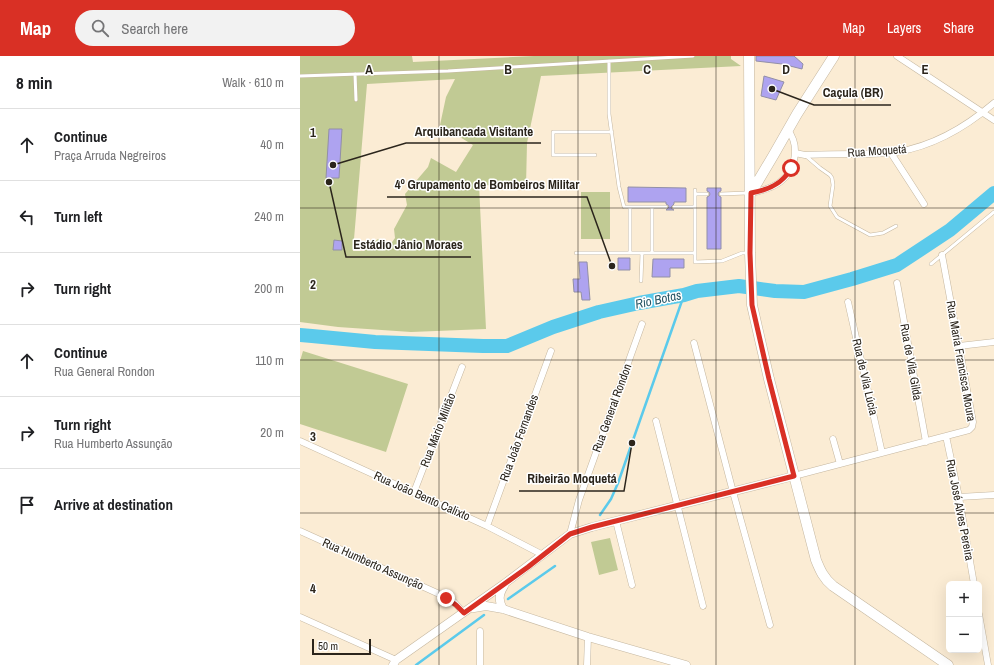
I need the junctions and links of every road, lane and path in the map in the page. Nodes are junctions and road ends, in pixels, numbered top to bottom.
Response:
1 (693, 56) edge
2 (749, 56) edge
3 (834, 56) edge
4 (897, 56) edge
5 (610, 61) junction
6 (355, 74) junction
7 (300, 76) edge
8 (356, 100) dead end
9 (994, 103) edge
10 (983, 112) junction
11 (994, 120) edge
12 (788, 130) junction
13 (612, 132) junction
14 (795, 153) junction
15 (891, 153) junction
16 (595, 155) dead end
17 (805, 155) junction
18 (750, 156) junction
19 (768, 165) junction
20 (751, 193) junction
21 (707, 194) dead end
22 (721, 194) dead end
23 (924, 204) dead end
24 (630, 207) junction
25 (652, 207) junction
26 (666, 207) dead end
27 (674, 207) dead end
28 (695, 207) junction
29 (994, 212) edge
30 (896, 226) dead end
31 (576, 253) dead end
32 (630, 253) junction
33 (642, 253) junction
34 (652, 253) junction
35 (695, 253) junction
36 (750, 253) junction
37 (942, 255) junction
38 (930, 264) dead end
39 (642, 281) dead end
40 (897, 282) dead end
41 (848, 302) dead end
42 (642, 324) dead end
43 (994, 342) edge
44 (694, 343) dead end
45 (959, 346) junction
46 (551, 350) dead end
47 (462, 367) dead end
48 (656, 421) dead end
49 (946, 436) junction
50 (833, 439) dead end
51 (300, 441) edge
52 (926, 442) junction
53 (882, 453) junction
54 (840, 464) junction
55 (794, 476) junction
56 (414, 492) junction
57 (733, 492) junction
58 (994, 495) edge
59 (959, 497) junction
60 (677, 506) junction
61 (616, 521) junction
62 (487, 526) junction
63 (300, 531) edge
64 (570, 534) junction
65 (543, 555) junction
66 (973, 581) edge
67 (504, 584) junction
68 (632, 585) dead end
69 (703, 606) dead end
70 (472, 608) junction
71 (503, 609) junction
72 (464, 613) junction
73 (300, 617) edge
74 (980, 617) edge
75 (770, 625) dead end
76 (480, 630) dead end
77 (588, 637) junction
78 (395, 663) edge
79 (480, 665) edge
80 (588, 665) edge
81 (686, 665) edge
82 (948, 665) edge
83 (988, 665) edge

1 - 5 lane
2 - 18 main road
3 - 12 main road
4 - 10 street
5 - 6 lane
5 - 13 lane
6 - 7 lane
6 - 8 lane
9 - 10 street, Rua Moquetá
10 - 11 street
10 - 15 street, Rua Moquetá
12 - 14 street
12 - 19 main road
13 - 16 lane
13 - 24 lane
14 - 17 street, Rua Moquetá
14 - 20 street
15 - 17 street, Rua Moquetá
15 - 23 street
17 - 30 lane
18 - 19 main road
18 - 20 main road
19 - 20 main road
20 - 22 lane
20 - 36 main road
21 - 28 lane
24 - 25 lane
24 - 32 lane
25 - 26 lane
25 - 34 lane
27 - 28 lane
28 - 35 lane
29 - 37 lane
31 - 32 lane
32 - 33 lane
33 - 34 lane
33 - 39 lane
34 - 35 lane
35 - 36 lane
36 - 55 main road
37 - 38 lane
37 - 45 street, Rua Maria Francisca Moura
40 - 52 street, Rua de Vila Gilda
41 - 53 street, Rua de Vila Lúcia
42 - 64 street, Rua General Rondon
43 - 45 street
44 - 57 street
45 - 49 street, Rua Maria Francisca Moura
46 - 62 street, Rua João Fernandes
47 - 56 street, Rua Mário Militão
48 - 60 street
49 - 52 street, Rua Maria Francisca Moura
49 - 59 street, Rua José Alves Pereira
50 - 54 street
51 - 56 street, Rua João Bento Calixto
52 - 53 street, Rua Maria Francisca Moura
53 - 54 street, Rua Maria Francisca Moura
54 - 55 street, Rua Maria Francisca Moura
55 - 57 street
55 - 82 main road
56 - 62 street, Rua João Bento Calixto
57 - 60 street
57 - 75 street
58 - 59 street
59 - 66 street, Rua José Alves Pereira
60 - 61 street
60 - 69 street
61 - 64 street
61 - 68 street
62 - 65 street, Rua João Bento Calixto
63 - 72 street, Rua Humberto Assunção
64 - 65 street
65 - 67 street
67 - 70 street
67 - 71 street
70 - 71 street
70 - 72 street
71 - 77 street
72 - 78 street
73 - 78 street
74 - 83 street
76 - 79 street
77 - 80 street
77 - 81 street

